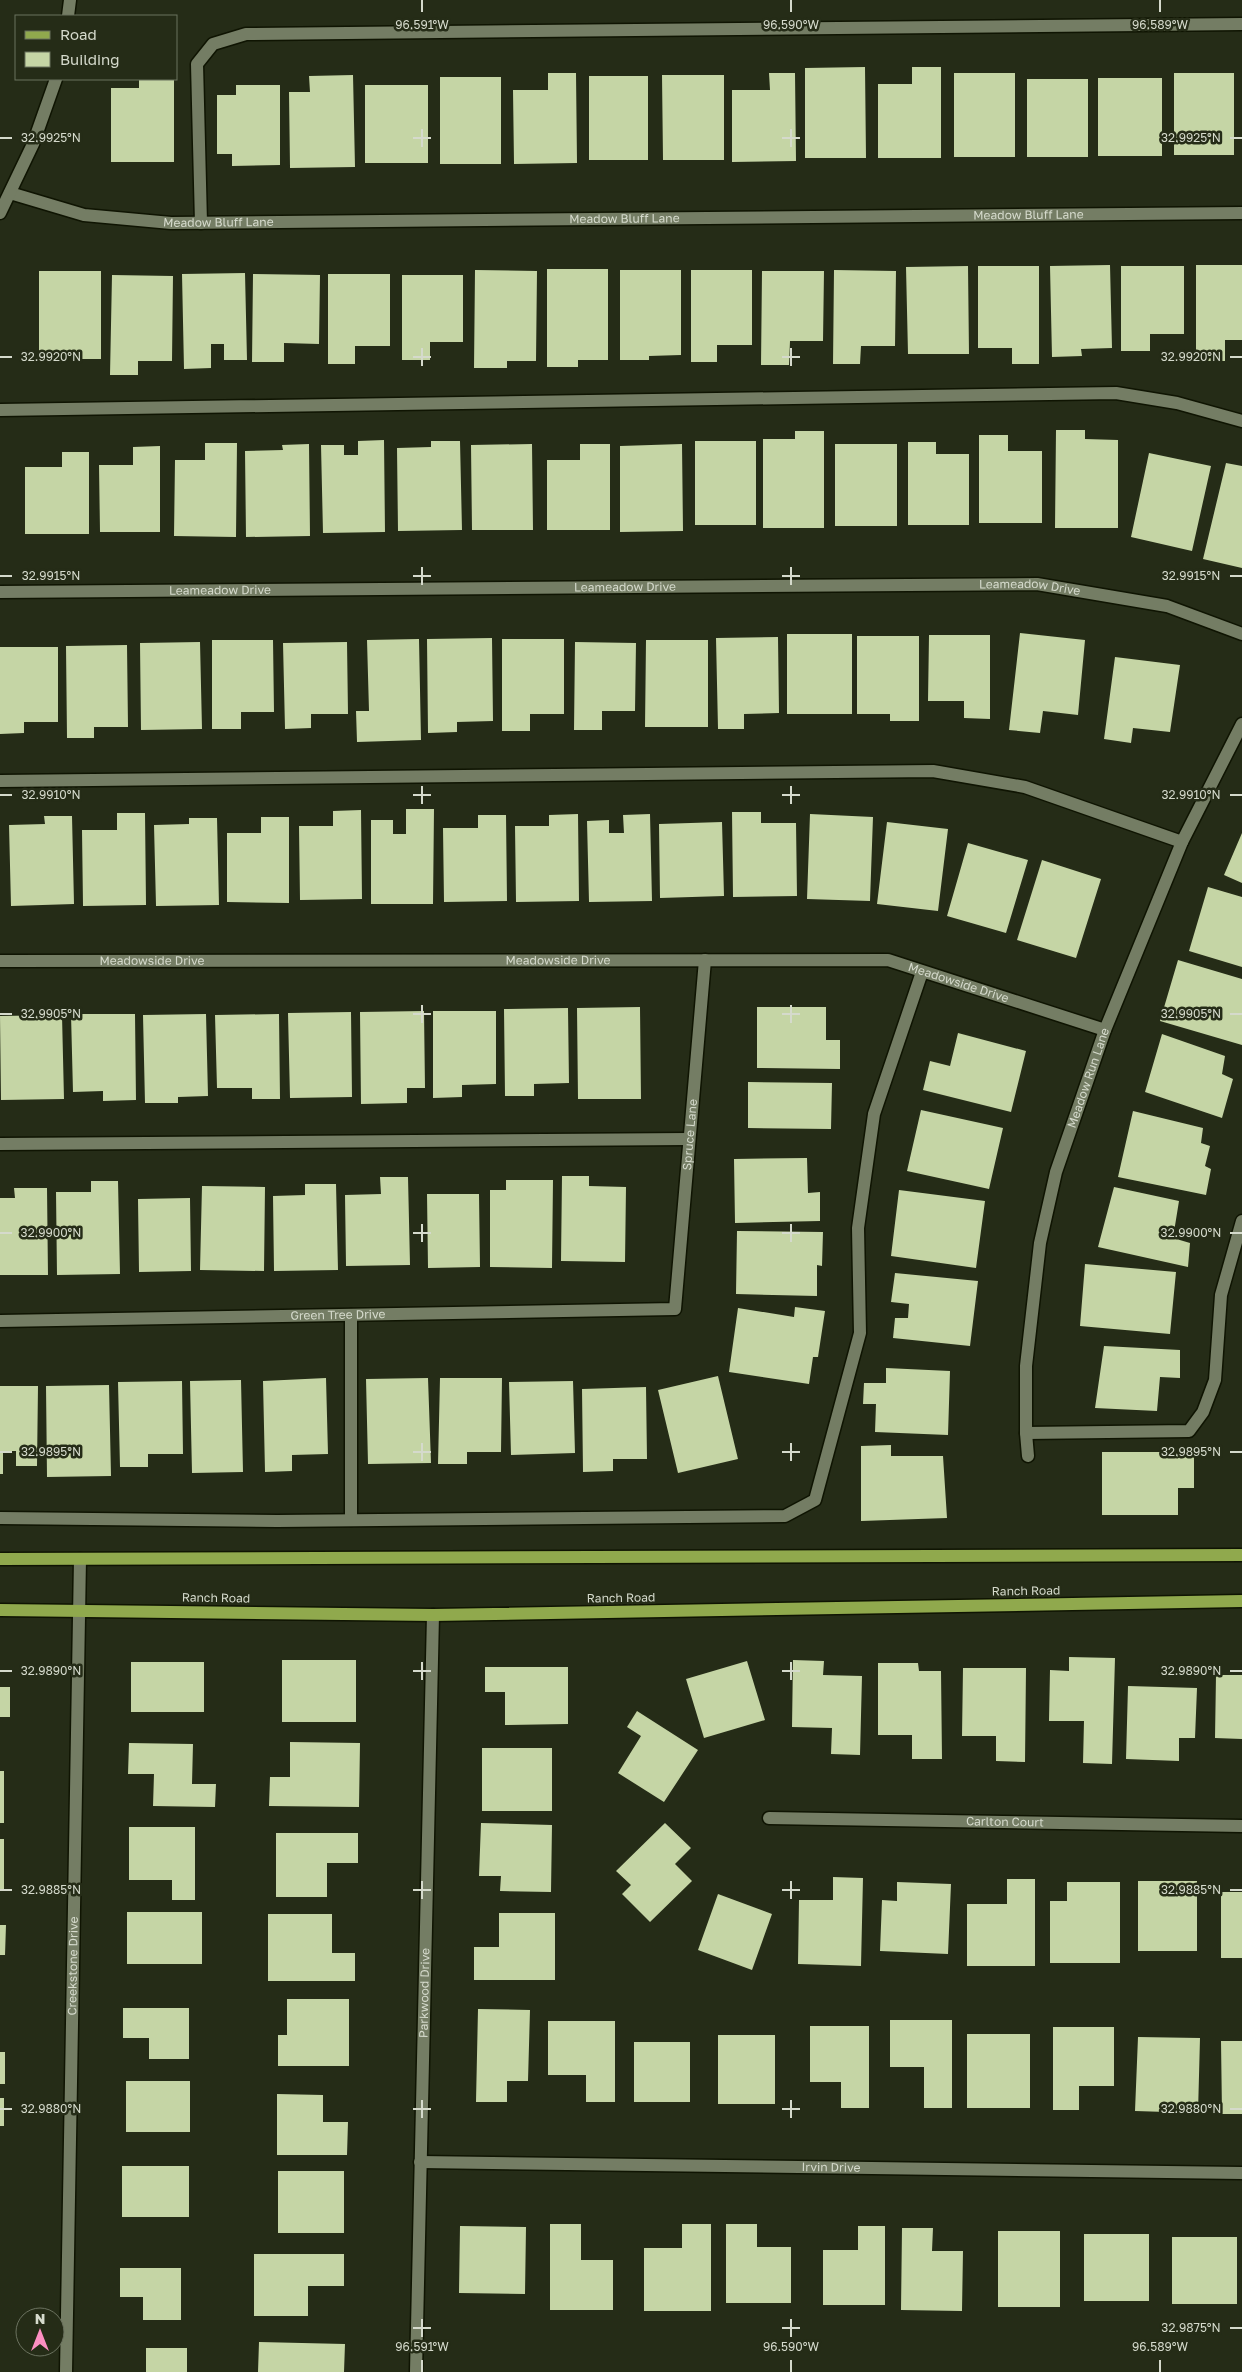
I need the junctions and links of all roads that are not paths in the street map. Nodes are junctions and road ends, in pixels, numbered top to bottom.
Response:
1 (70, 0) edge
2 (68, 15) edge
3 (1242, 24) edge
4 (56, 80) edge
5 (10, 193) junction
6 (0, 213) edge
7 (1242, 213) edge
8 (201, 223) junction
9 (0, 410) edge
10 (1242, 421) edge
11 (0, 592) edge
12 (1242, 634) edge
13 (1242, 724) edge
14 (0, 781) edge
15 (1182, 842) junction
16 (705, 960) junction
17 (0, 961) edge
18 (922, 972) junction
19 (1105, 1030) junction
20 (689, 1139) junction
21 (0, 1144) edge
22 (1242, 1221) edge
23 (675, 1309) joint
24 (351, 1315) junction
25 (0, 1321) edge
26 (1026, 1433) junction
27 (1028, 1456) dead end
28 (0, 1518) edge
29 (351, 1520) junction
30 (1242, 1555) edge
31 (0, 1559) edge
32 (80, 1559) junction
33 (1242, 1601) edge
34 (0, 1610) edge
35 (78, 1610) junction
36 (432, 1615) junction
37 (769, 1818) dead end
38 (1242, 1826) edge
39 (420, 2162) junction
40 (1242, 2173) edge
41 (66, 2372) edge
42 (416, 2372) edge

1 - 2 street
3 - 8 street
4 - 5 street
5 - 6 street
5 - 8 street, Meadow Bluff Lane
7 - 8 street, Meadow Bluff Lane
9 - 10 street
11 - 12 street, Leameadow Drive
13 - 15 street, Meadow Run Lane
14 - 15 street
15 - 19 street, Meadow Run Lane
16 - 17 street, Meadowside Drive
16 - 18 street, Meadowside Drive
16 - 20 street, Spruce Lane
18 - 19 street, Meadowside Drive
18 - 29 street
19 - 26 street, Meadow Run Lane
20 - 21 street
20 - 23 street, Spruce Lane
22 - 26 street
23 - 24 street, Green Tree Drive
24 - 25 street, Green Tree Drive
24 - 29 street
26 - 27 street, Meadow Run Lane
28 - 29 street
30 - 32 main road
31 - 32 main road
32 - 35 street, Creekstone Drive
33 - 36 main road, Ranch Road
34 - 35 main road, Ranch Road
35 - 36 main road, Ranch Road
35 - 41 street, Creekstone Drive
36 - 39 street, Parkwood Drive
37 - 38 street, Carlton Court
39 - 40 street, Irvin Drive
39 - 42 street, Parkwood Drive

